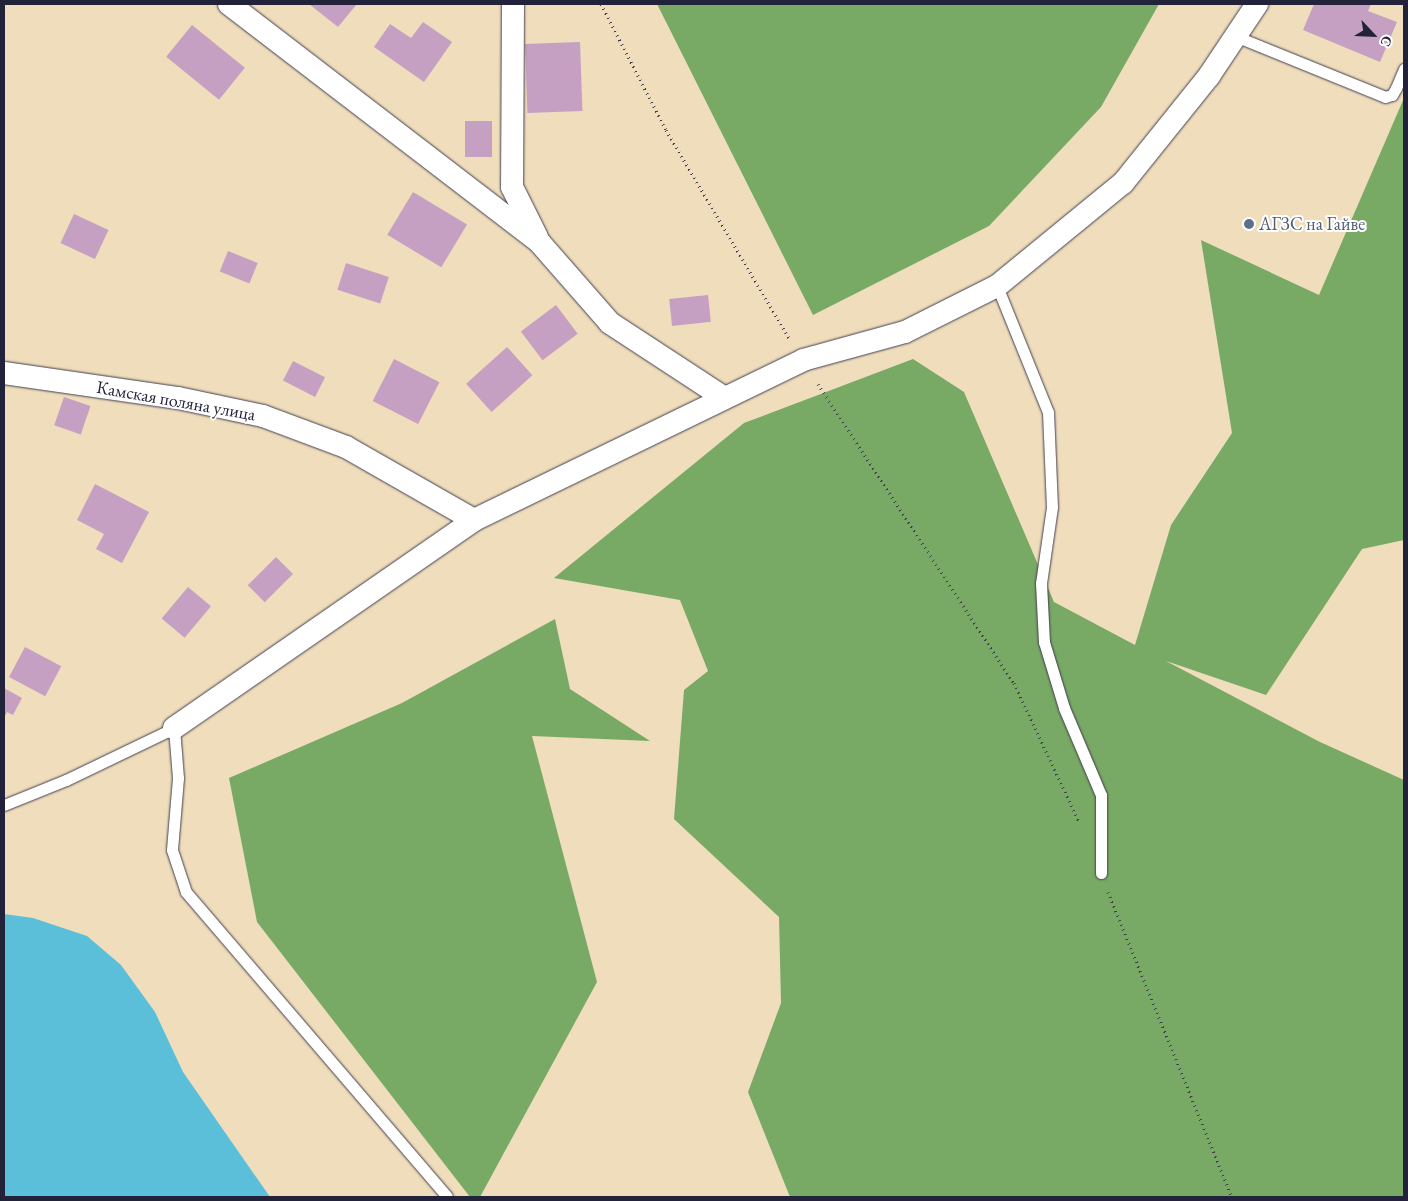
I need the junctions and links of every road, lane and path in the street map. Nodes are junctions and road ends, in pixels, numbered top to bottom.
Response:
1 (229, 4) edge
2 (513, 4) edge
3 (601, 4) edge
4 (1257, 4) edge
5 (1235, 36) junction
6 (1404, 69) edge
7 (540, 243) junction
8 (996, 286) junction
9 (803, 360) junction
10 (4, 373) edge
11 (722, 397) junction
12 (474, 520) junction
13 (174, 728) junction
14 (4, 805) edge
15 (1082, 829) dead end
16 (1101, 874) joint
17 (447, 1197) edge
18 (1232, 1197) edge

1 - 7 street
2 - 7 street
3 - 9 path
4 - 5 street
5 - 6 lane
5 - 8 street
7 - 11 street
8 - 9 street
8 - 16 lane
9 - 11 street
9 - 15 path
10 - 12 street, Камская поляна улица
11 - 12 street
12 - 13 street
13 - 14 lane
13 - 17 lane
16 - 18 path

